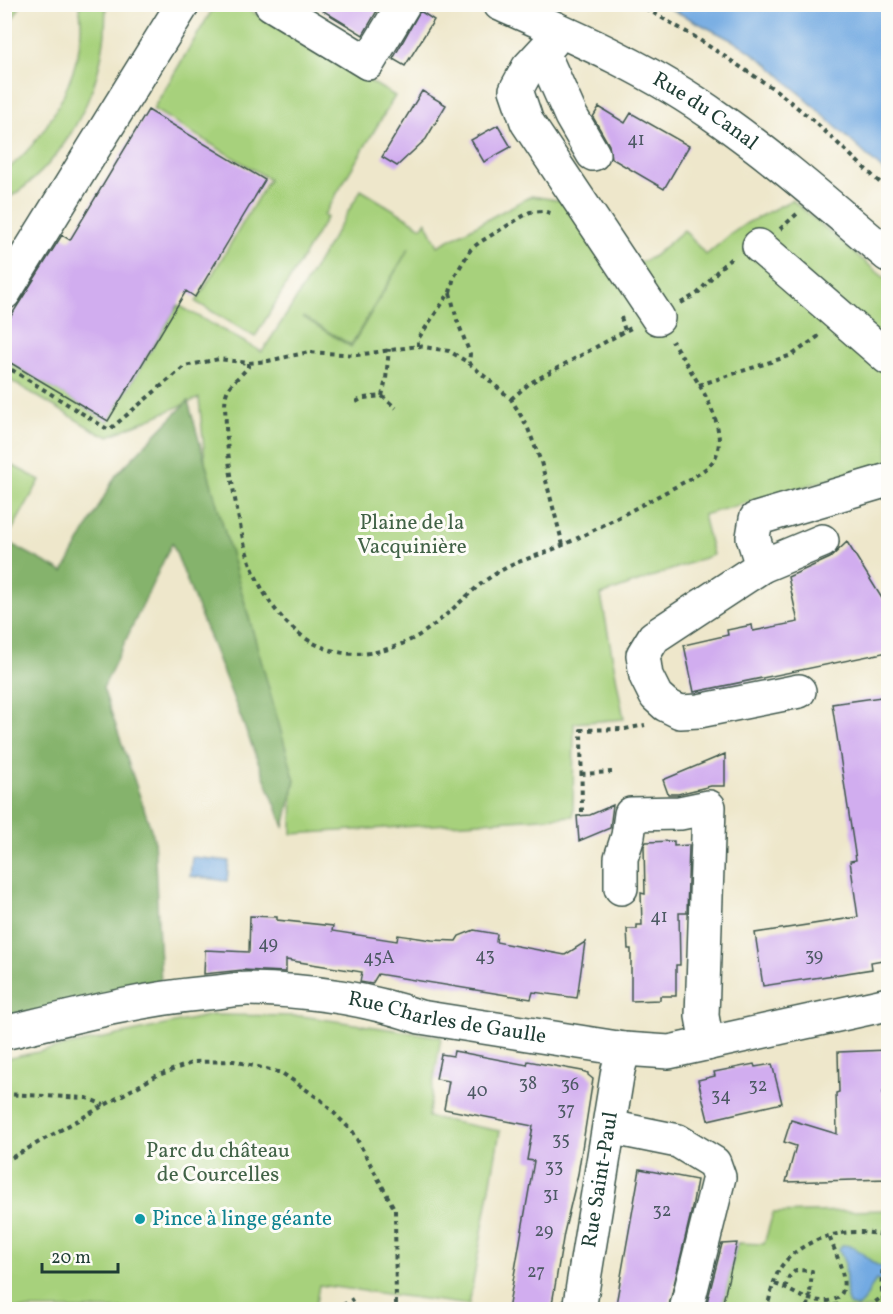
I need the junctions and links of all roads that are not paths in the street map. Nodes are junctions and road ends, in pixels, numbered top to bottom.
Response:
1 (183, 4) edge
2 (271, 4) edge
3 (500, 4) edge
4 (403, 5) edge
5 (550, 41) junction
6 (592, 154) dead end
7 (759, 246) dead end
8 (888, 255) edge
9 (4, 293) edge
10 (658, 318) road end
11 (888, 358) edge
12 (888, 480) edge
13 (822, 542) dead end
14 (762, 566) junction
15 (799, 692) dead end
16 (621, 888) dead end
17 (888, 1004) edge
18 (4, 1033) edge
19 (707, 1044) junction
20 (624, 1049) junction
21 (609, 1127) junction
22 (579, 1310) edge
23 (686, 1310) edge

1 - 9 street
2 - 4 street
3 - 5 street, Rue du Canal
5 - 6 street
5 - 8 street, Rue du Canal
5 - 10 street
7 - 11 street
12 - 14 street
13 - 14 street
14 - 15 street
16 - 19 street
17 - 19 street, Rue Charles de Gaulle
18 - 20 street, Rue Charles de Gaulle
19 - 20 street, Rue Charles de Gaulle
20 - 21 street, Rue Saint-Paul
21 - 22 street, Rue Saint-Paul
21 - 23 street

